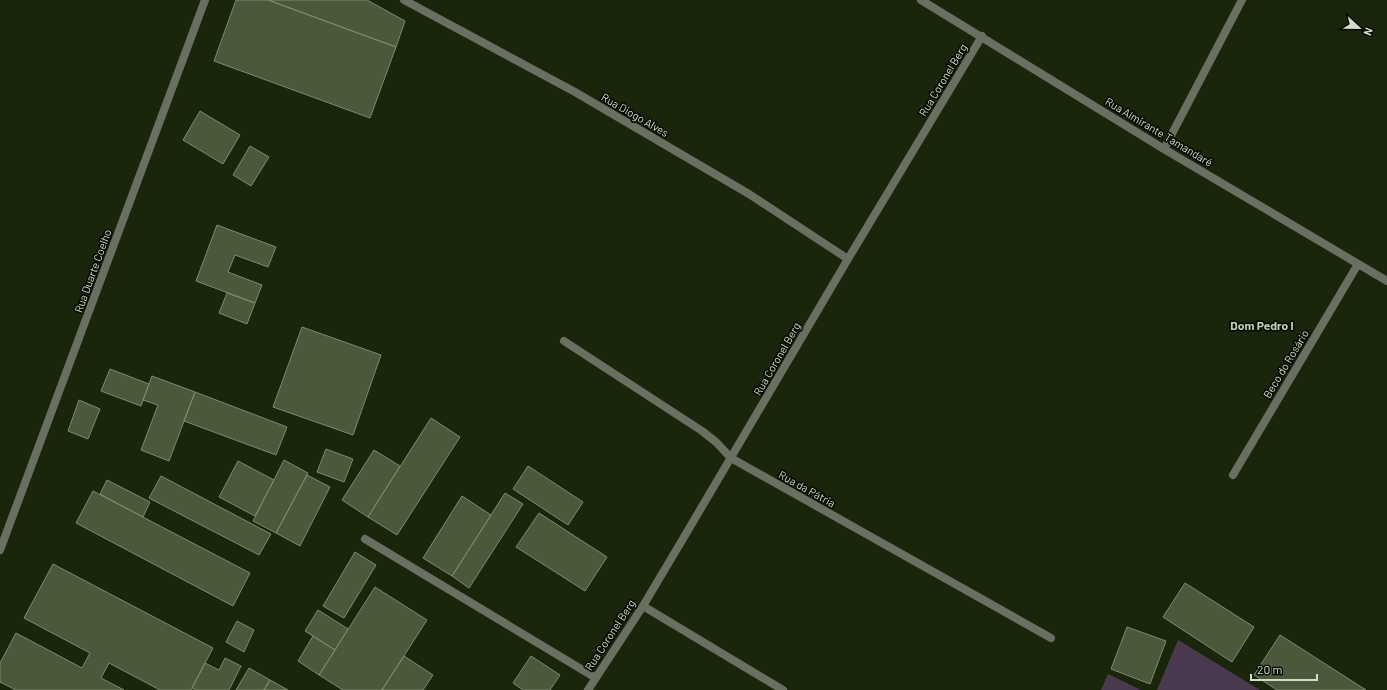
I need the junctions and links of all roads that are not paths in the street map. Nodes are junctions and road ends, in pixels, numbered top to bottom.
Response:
1 (206, 0) edge
2 (404, 0) edge
3 (921, 0) edge
4 (1242, 0) edge
5 (982, 36) junction
6 (1164, 149) junction
7 (848, 259) junction
8 (1358, 264) junction
9 (1386, 277) edge
10 (564, 341) dead end
11 (731, 458) junction
12 (1233, 475) dead end
13 (365, 539) dead end
14 (0, 550) edge
15 (643, 606) junction
16 (1051, 638) dead end
17 (596, 678) junction
18 (588, 690) edge
19 (783, 690) edge

1 - 14 street, Rua Duarte Coelho
2 - 7 street, Rua Diogo Alves
3 - 5 street, Rua Almirante Tamandaré
4 - 6 street
5 - 6 street, Rua Almirante Tamandaré
5 - 7 street, Rua Coronel Berg
6 - 8 street, Rua Almirante Tamandaré
7 - 11 street, Rua Coronel Berg
8 - 9 street, Rua Almirante Tamandaré
8 - 12 street, Beco do Rosário
10 - 11 street, Rua da Pátria
11 - 15 street, Rua Coronel Berg
11 - 16 street, Rua da Pátria
13 - 17 street
15 - 17 street, Rua Coronel Berg
15 - 19 street
17 - 18 street, Rua Coronel Berg

